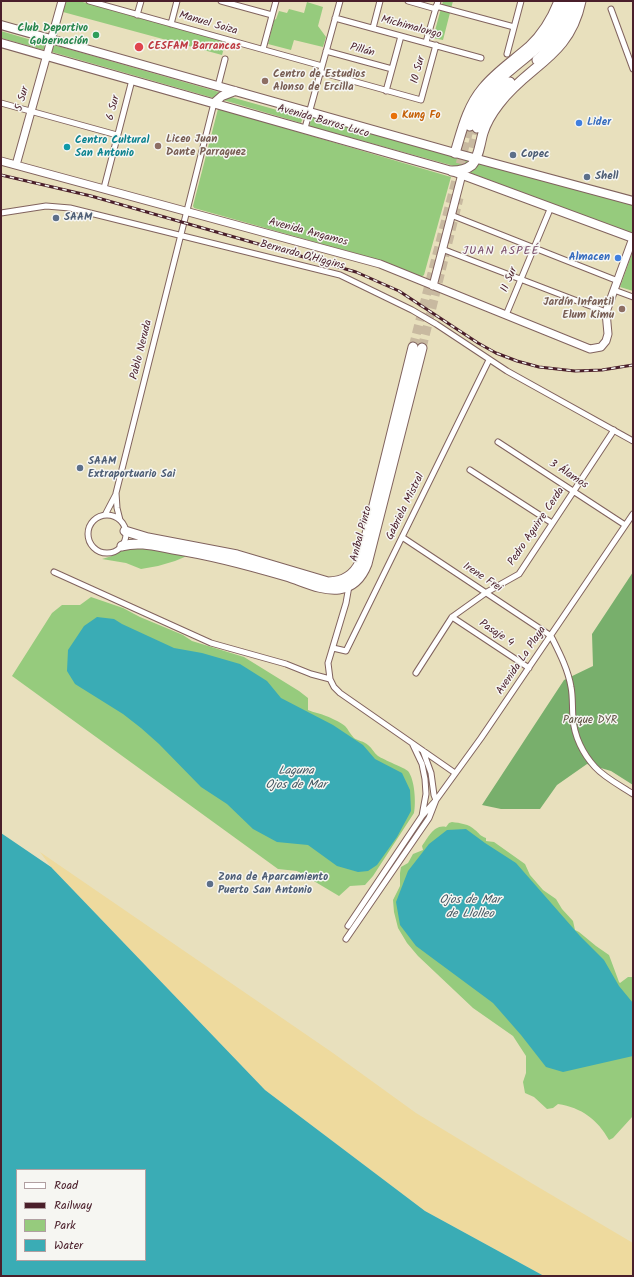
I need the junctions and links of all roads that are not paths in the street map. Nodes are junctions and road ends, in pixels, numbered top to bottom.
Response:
1 (62, 1) edge
2 (90, 1) edge
3 (141, 1) edge
4 (178, 1) edge
5 (221, 1) edge
6 (276, 1) edge
7 (340, 1) edge
8 (380, 1) edge
9 (408, 1) edge
10 (521, 1) edge
11 (559, 1) edge
12 (567, 1) edge
13 (574, 1) edge
14 (581, 1) edge
15 (103, 3) edge
16 (437, 5) edge
17 (611, 9) dead end
18 (137, 14) junction
19 (272, 15) junction
20 (335, 18) junction
21 (171, 24) junction
22 (1, 25) edge
23 (514, 27) junction
24 (373, 28) junction
25 (401, 36) junction
26 (52, 39) junction
27 (426, 42) junction
28 (1, 43) edge
29 (436, 45) junction
30 (262, 49) junction
31 (326, 51) junction
32 (507, 54) dead end
33 (47, 56) junction
34 (481, 58) dead end
35 (225, 59) dead end
36 (322, 66) junction
37 (392, 69) junction
38 (633, 69) edge
39 (320, 72) junction
40 (132, 80) junction
41 (218, 86) junction
42 (386, 90) junction
43 (237, 91) junction
44 (1, 103) edge
45 (214, 103) junction
46 (309, 111) junction
47 (31, 112) junction
48 (305, 128) junction
49 (117, 135) junction
50 (455, 153) junction
51 (476, 158) junction
52 (1, 161) edge
53 (16, 165) junction
54 (452, 171) junction
55 (462, 174) junction
56 (104, 188) junction
57 (633, 201) edge
58 (551, 207) junction
59 (187, 211) junction
60 (1, 213) edge
61 (451, 215) junction
62 (181, 235) junction
63 (633, 238) edge
64 (535, 247) junction
65 (442, 249) junction
66 (521, 279) junction
67 (618, 281) junction
68 (433, 286) junction
69 (614, 290) junction
70 (633, 297) edge
71 (606, 312) junction
72 (506, 315) junction
73 (489, 360) junction
74 (614, 430) junction
75 (498, 442) dead end
76 (633, 442) edge
77 (470, 470) dead end
78 (574, 490) junction
79 (116, 493) junction
80 (633, 514) edge
81 (104, 515) junction
82 (120, 520) junction
83 (552, 523) junction
84 (626, 525) junction
85 (125, 531) junction
86 (402, 537) junction
87 (122, 546) junction
88 (54, 572) dead end
89 (349, 577) junction
90 (349, 586) junction
91 (487, 592) junction
92 (452, 617) junction
93 (551, 636) junction
94 (333, 648) junction
95 (529, 668) junction
96 (416, 673) dead end
97 (330, 679) junction
98 (412, 742) junction
99 (422, 750) junction
100 (455, 773) junction
101 (633, 794) edge
102 (436, 800) junction
103 (422, 816) junction
104 (348, 926) dead end
105 (346, 939) dead end

1 - 26 street, 5 Sur
2 - 15 street, Manuel Soiza
3 - 18 street
4 - 21 street
5 - 19 street
6 - 19 street
7 - 20 street
8 - 24 street
9 - 16 street
10 - 23 street
11 - 50 highway
12 - 13 highway
14 - 51 highway
15 - 18 street, Manuel Soiza
16 - 23 street
16 - 27 street, 10 Sur
17 - 38 street
18 - 21 street, Manuel Soiza
19 - 30 street
20 - 24 street, Michimalongo
20 - 31 street
21 - 30 street, Manuel Soiza
22 - 26 main road, Avenida Barros Luco
23 - 32 street
24 - 25 street, Michimalongo
25 - 27 street, Michimalongo
25 - 37 street
26 - 33 street, 5 Sur
26 - 41 main road, Avenida Barros Luco
27 - 29 street, Michimalongo
28 - 33 main road, Avenida Barros Luco
29 - 34 street, Michimalongo
29 - 42 street, 10 Sur
30 - 36 street, Manuel Soiza
31 - 36 street
31 - 37 street, Pillán
33 - 40 main road, Avenida Barros Luco
33 - 47 street, 5 Sur
35 - 41 street
36 - 39 street
37 - 42 street
39 - 42 street
39 - 46 street
40 - 45 main road, Avenida Barros Luco
40 - 49 street, 6 Sur
41 - 43 main road, Avenida Barros Luco
43 - 45 main road
43 - 46 main road, Avenida Barros Luco
44 - 47 street
45 - 48 main road, Avenida Barros Luco
45 - 59 street, Pablo Neruda
46 - 48 street
46 - 50 main road, Avenida Barros Luco
47 - 49 street
47 - 53 street, 5 Sur
48 - 54 main road, Avenida Barros Luco
49 - 56 street, 6 Sur
50 - 51 main road, Avenida Barros Luco
51 - 54 highway
51 - 57 main road, Avenida Barros Luco
52 - 53 street, Avenida Angamos
53 - 56 street, Avenida Angamos
54 - 55 main road, Avenida Barros Luco
55 - 58 main road, Avenida Barros Luco
55 - 61 street
56 - 59 street, Avenida Angamos
58 - 63 main road, Avenida Barros Luco
58 - 64 street, 11 Sur
59 - 62 street, Pablo Neruda
59 - 68 street, Avenida Angamos
60 - 62 street, Bernardo O'Higgins
61 - 64 street
61 - 65 street
62 - 73 street, Bernardo O'Higgins
62 - 79 street, Pablo Neruda
63 - 67 street
64 - 66 street, 11 Sur
64 - 67 street
65 - 66 street
65 - 68 street
66 - 71 street
66 - 72 street, 11 Sur
67 - 69 street
68 - 72 street, Avenida Angamos
69 - 70 street
69 - 71 street
71 - 72 street, Avenida Angamos
73 - 74 street, Bernardo O'Higgins
73 - 86 street, Gabriela Mistral
74 - 76 street, Bernardo O'Higgins
74 - 78 street, Pedro Aguirre Cerda
75 - 78 street, 3 Álamos
77 - 83 street
78 - 83 street, Pedro Aguirre Cerda
78 - 84 street, 3 Álamos
79 - 81 street, Pablo Neruda
79 - 82 street, Pablo Neruda
80 - 84 street, Avenida La Playa
81 - 82 street
81 - 87 street
82 - 85 street
83 - 91 street, Pedro Aguirre Cerda
84 - 93 street, Avenida La Playa
85 - 87 street
85 - 89 highway, Aníbal Pinto
86 - 91 street, Irene Frei
86 - 94 street, Gabriela Mistral
87 - 90 highway
88 - 97 street
89 - 90 highway
89 - 90 highway, Aníbal Pinto
90 - 94 street
91 - 92 street, Pedro Aguirre Cerda
91 - 93 street, Irene Frei
92 - 95 street, Pasaje 4
92 - 96 street, Pedro Aguirre Cerda
93 - 95 street, Avenida La Playa
93 - 101 street
94 - 97 street
95 - 100 street, Avenida La Playa
97 - 98 street
98 - 99 street
98 - 103 street
99 - 100 street
99 - 102 street
100 - 102 street, Avenida La Playa
102 - 103 street, Avenida La Playa
102 - 105 street
103 - 104 street, Avenida La Playa

